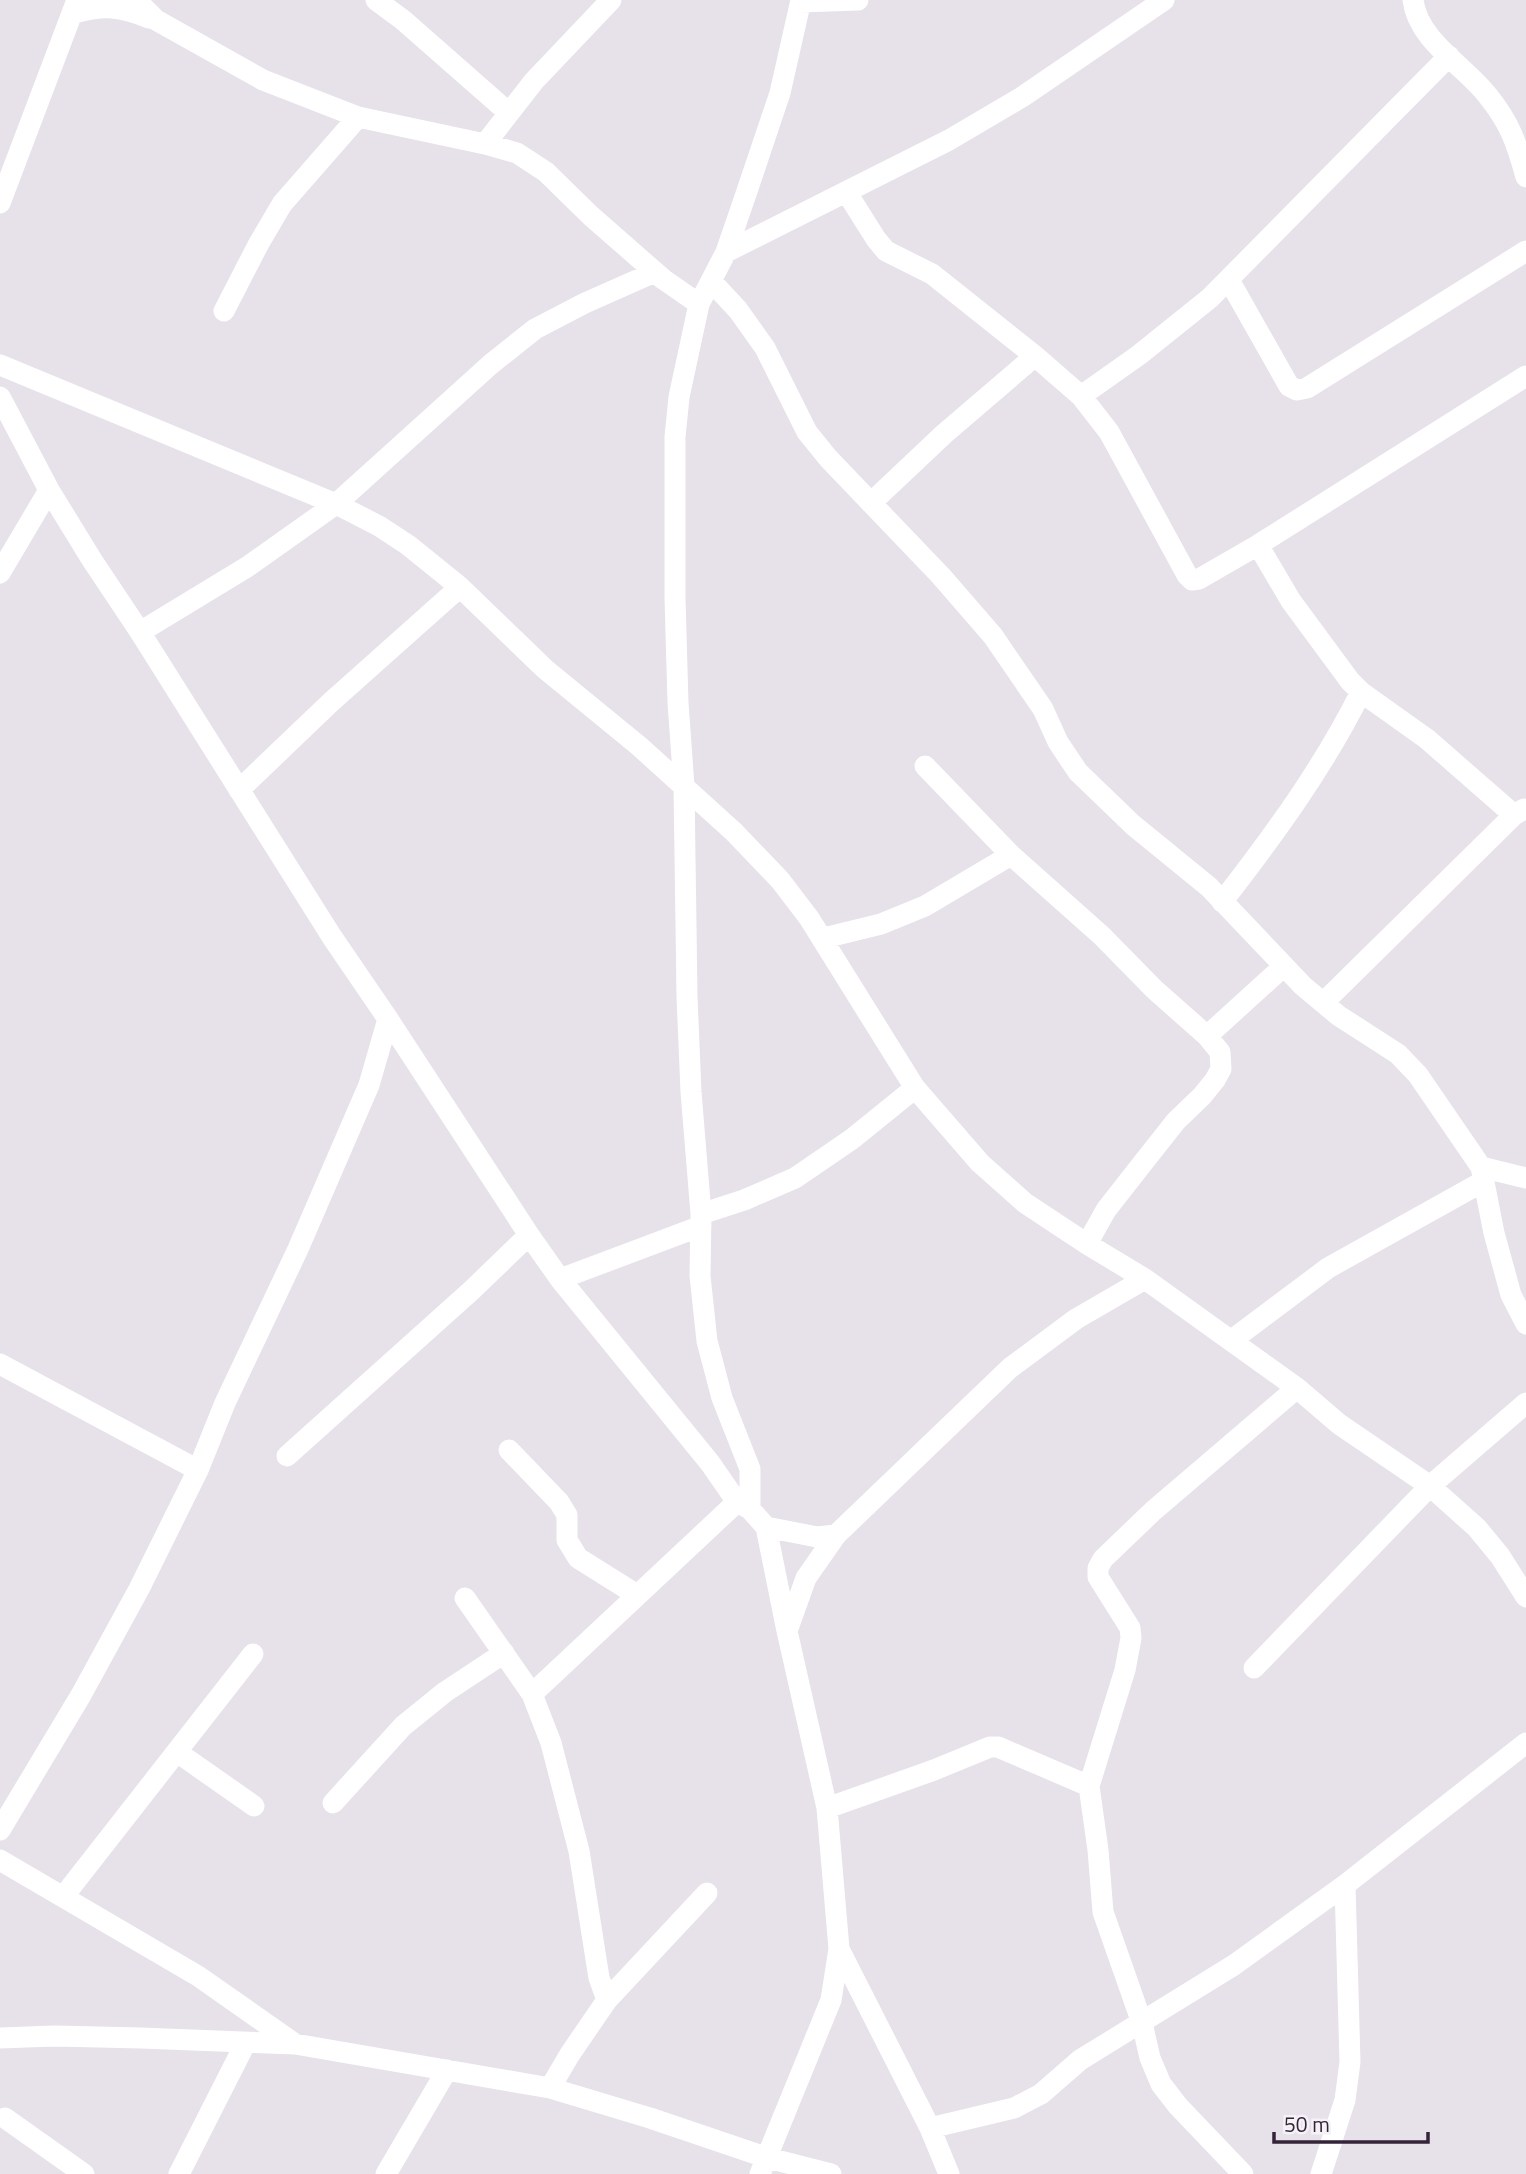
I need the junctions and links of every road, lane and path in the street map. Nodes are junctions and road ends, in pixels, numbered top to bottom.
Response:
1 (136, 0) edge
2 (376, 0) edge
3 (611, 0) edge
4 (858, 0) edge
5 (1164, 0) edge
6 (1413, 0) edge
7 (801, 1) edge
8 (76, 7) edge
9 (156, 20) junction
10 (1449, 56) junction
11 (509, 113) junction
12 (358, 117) junction
13 (485, 144) junction
14 (1526, 177) edge
15 (847, 193) junction
16 (0, 203) edge
17 (1526, 251) edge
18 (726, 252) junction
19 (655, 272) junction
20 (1229, 280) junction
21 (712, 282) junction
22 (699, 304) junction
23 (224, 312) dead end
24 (1035, 356) junction
25 (0, 365) edge
26 (1526, 376) edge
27 (1081, 396) junction
28 (0, 397) edge
29 (49, 490) junction
30 (872, 503) junction
31 (336, 504) junction
32 (1258, 545) junction
33 (0, 573) edge
34 (460, 587) junction
35 (140, 632) junction
36 (1361, 692) junction
37 (925, 766) dead end
38 (684, 786) junction
39 (239, 790) junction
40 (1520, 812) edge
41 (1011, 855) junction
42 (1222, 902) junction
43 (824, 938) junction
44 (1284, 966) junction
45 (1323, 1003) junction
46 (388, 1019) junction
47 (1207, 1036) junction
48 (915, 1088) junction
49 (1482, 1174) junction
50 (1526, 1178) edge
51 (701, 1220) junction
52 (530, 1235) junction
53 (1087, 1244) junction
54 (560, 1279) junction
55 (1145, 1279) junction
56 (1526, 1324) edge
57 (1232, 1340) junction
58 (0, 1364) edge
59 (1297, 1388) junction
60 (1526, 1403) edge
61 (509, 1450) dead end
62 (287, 1456) dead end
63 (198, 1470) junction
64 (1430, 1486) junction
65 (744, 1505) junction
66 (766, 1527) junction
67 (836, 1535) junction
68 (637, 1595) junction
69 (1526, 1597) edge
70 (465, 1598) dead end
71 (787, 1631) junction
72 (504, 1653) junction
73 (253, 1654) dead end
74 (1254, 1668) dead end
75 (532, 1693) junction
76 (1526, 1743) edge
77 (177, 1752) junction
78 (1089, 1786) junction
79 (333, 1803) dead end
80 (254, 1806) dead end
81 (827, 1808) junction
82 (0, 1830) edge
83 (0, 1860) edge
84 (1345, 1885) junction
85 (707, 1893) dead end
86 (63, 1897) junction
87 (839, 1949) junction
88 (607, 2000) junction
89 (1142, 2023) junction
90 (0, 2038) edge
91 (245, 2044) junction
92 (295, 2044) junction
93 (447, 2070) junction
94 (550, 2088) junction
95 (5, 2118) dead end
96 (930, 2129) junction
97 (764, 2166) edge
98 (84, 2174) edge
99 (179, 2174) edge
100 (386, 2174) edge
101 (831, 2174) edge
102 (949, 2174) edge
103 (1243, 2174) edge
104 (1321, 2174) edge

1 - 9 street
2 - 11 street
3 - 11 street
4 - 7 street
5 - 15 street
6 - 10 street
7 - 18 street
8 - 9 street
8 - 16 street
9 - 12 street
10 - 14 street
10 - 20 street
11 - 13 street
12 - 13 street
12 - 23 street
13 - 19 street
15 - 18 street
15 - 24 street
17 - 20 street
18 - 21 street
19 - 22 street
19 - 31 street
20 - 27 street
21 - 22 street
21 - 30 street
22 - 38 street
24 - 27 street
24 - 30 street
25 - 31 street
26 - 32 street
27 - 32 street
28 - 29 street
29 - 33 street
29 - 35 street
30 - 42 street
31 - 34 street
31 - 35 street
32 - 36 street
34 - 38 street
34 - 39 street
35 - 39 street
36 - 40 street
36 - 42 street
37 - 41 street
38 - 43 street
38 - 51 street
39 - 46 street
40 - 45 street
41 - 43 street
41 - 47 street
42 - 44 street
43 - 48 street
44 - 45 street
44 - 47 street
45 - 49 street
46 - 52 street
46 - 63 street
47 - 53 street
48 - 51 street
48 - 53 street
49 - 50 street
49 - 56 street
49 - 57 street
51 - 54 street
51 - 65 street
52 - 54 street
52 - 62 street
53 - 55 street
54 - 65 street
55 - 57 street
55 - 67 street
57 - 59 street
58 - 63 street
59 - 64 street
59 - 78 street
60 - 64 street
61 - 68 street
63 - 82 street
64 - 69 street
64 - 74 street
65 - 66 street
65 - 68 street
66 - 67 street
66 - 71 street
67 - 71 street
68 - 75 street
70 - 72 street
71 - 81 street
72 - 75 street
72 - 79 street
73 - 77 street
75 - 88 street
76 - 84 street
77 - 80 street
77 - 86 street
78 - 81 street
78 - 89 street
81 - 87 street
83 - 86 street
84 - 89 street
84 - 104 street
85 - 88 street
86 - 92 street
87 - 96 street
87 - 97 street
88 - 94 street
89 - 96 street
89 - 103 street
90 - 91 street
91 - 92 street
91 - 99 street
92 - 93 street
93 - 94 street
93 - 100 street
94 - 97 street
95 - 98 street
96 - 102 street
97 - 101 street

